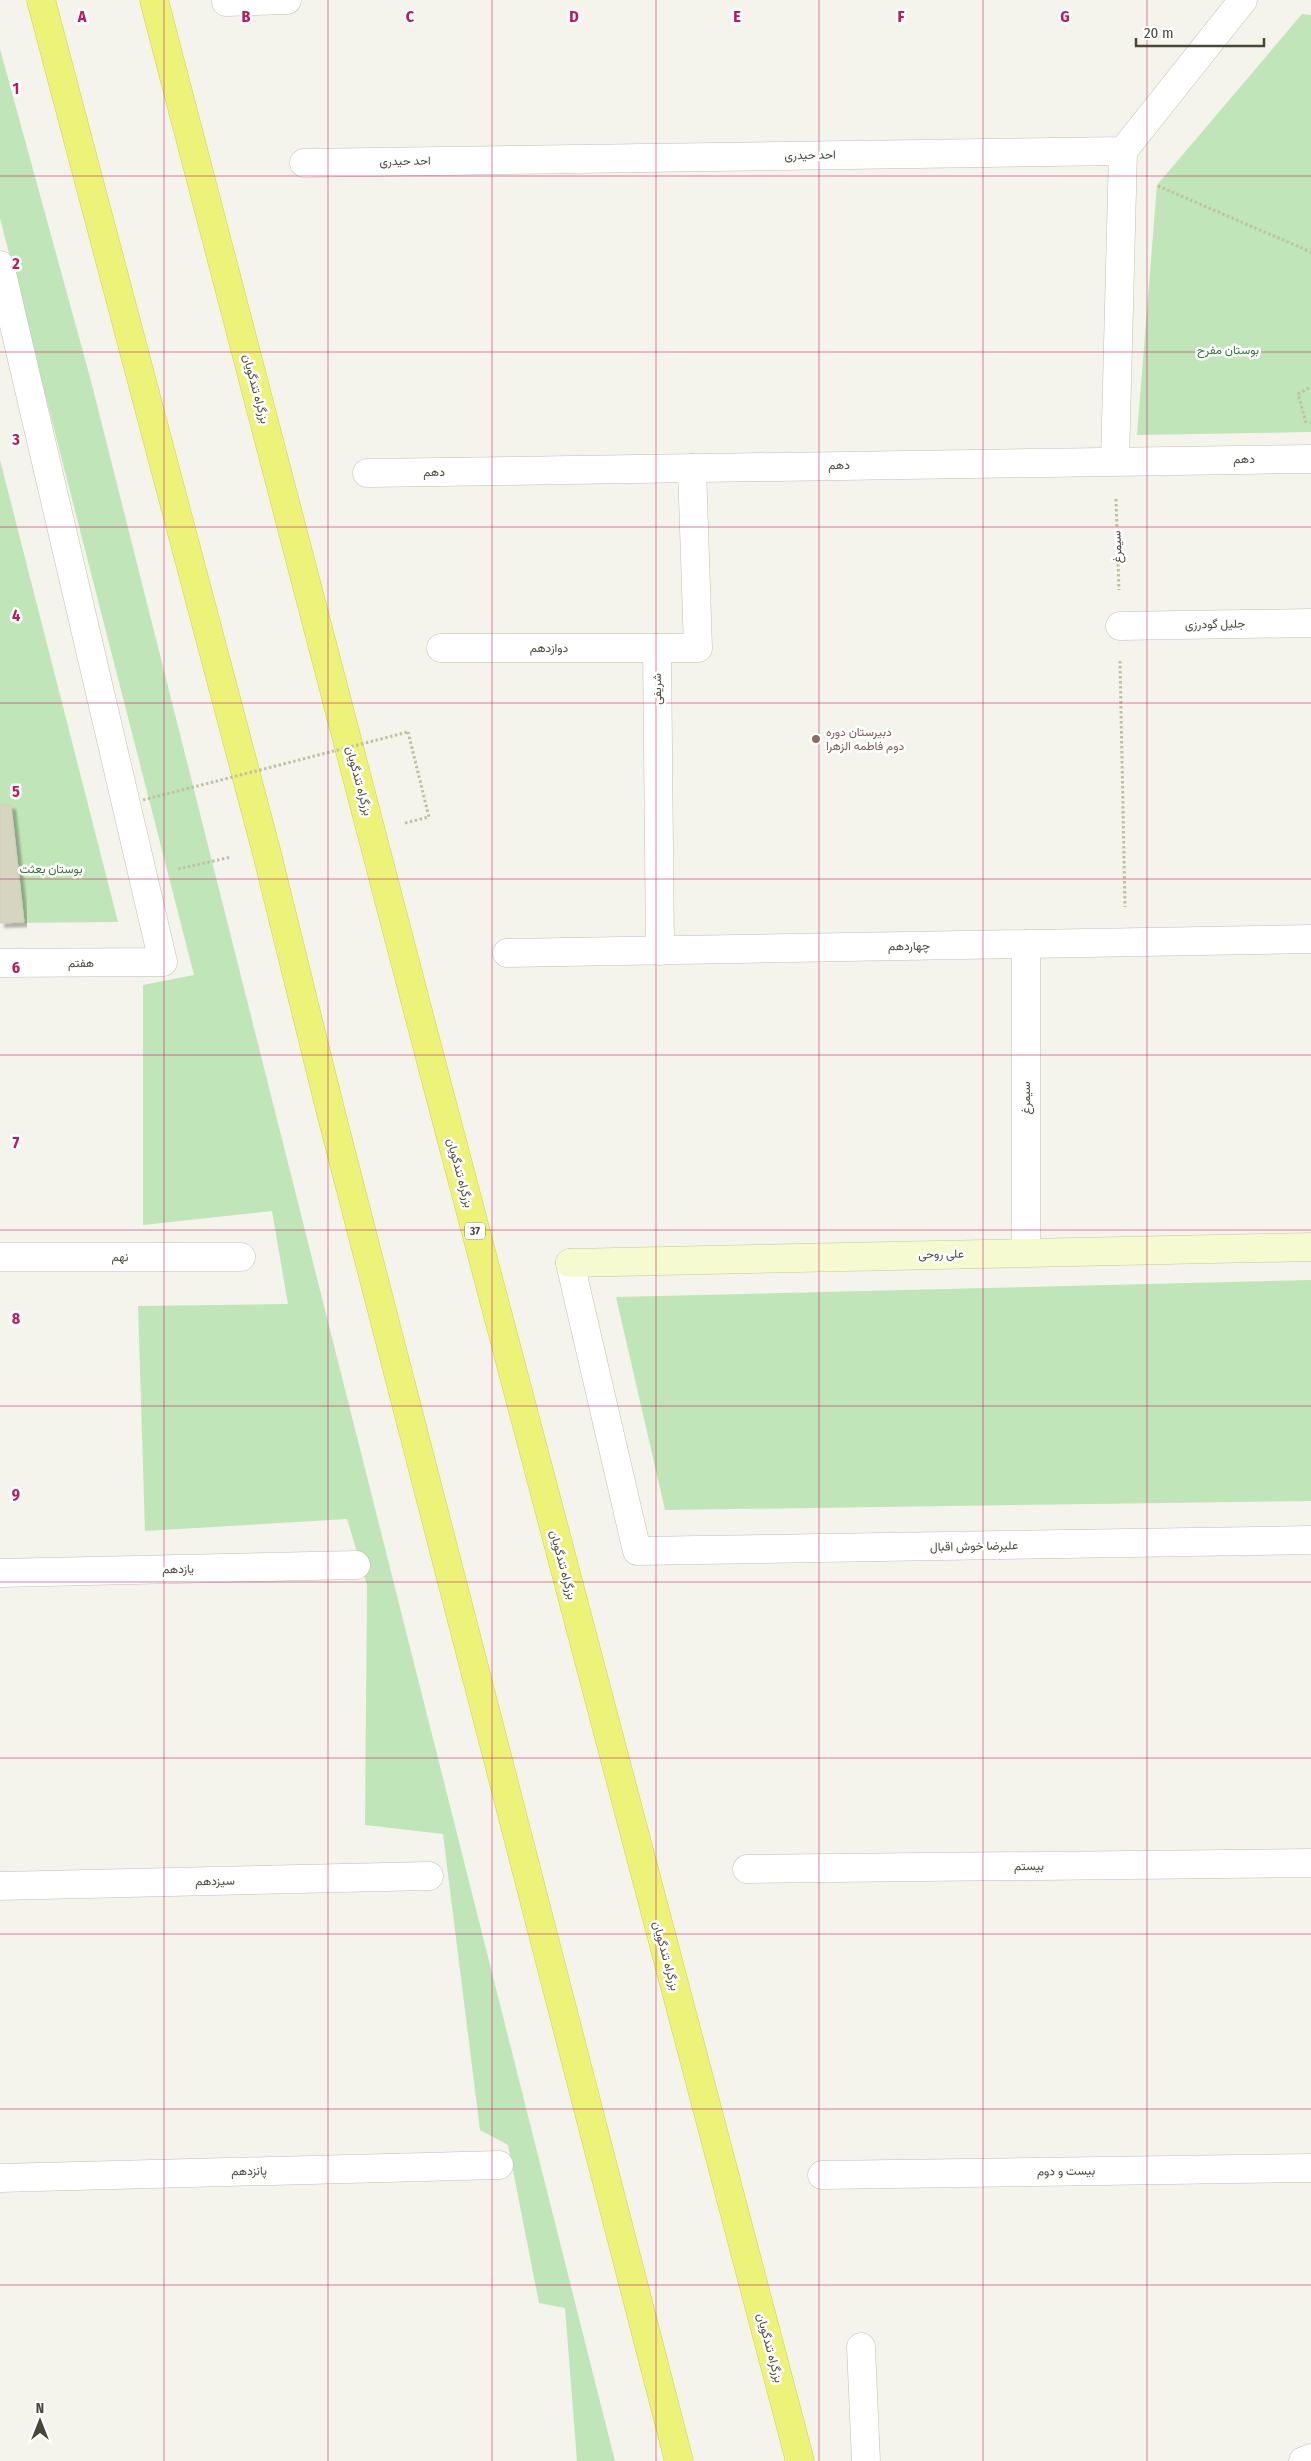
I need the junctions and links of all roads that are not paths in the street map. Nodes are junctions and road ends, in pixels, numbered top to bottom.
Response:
1 (41, 0) edge
2 (154, 0) edge
3 (287, 0) edge
4 (1243, 0) edge
5 (226, 2) dead end
6 (1123, 151) junction
7 (304, 163) dead end
8 (0, 265) edge
9 (1311, 459) edge
10 (1115, 461) junction
11 (692, 468) junction
12 (367, 473) dead end
13 (1311, 623) edge
14 (1120, 626) road end
15 (441, 648) dead end
16 (657, 648) junction
17 (1311, 939) edge
18 (1026, 944) junction
19 (660, 951) junction
20 (507, 953) dead end
21 (0, 963) edge
22 (1311, 1246) edge
23 (1026, 1252) junction
24 (0, 1257) edge
25 (241, 1257) dead end
26 (1311, 1540) edge
27 (637, 1552) joint
28 (356, 1565) dead end
29 (0, 1573) edge
30 (1311, 1863) edge
31 (747, 1869) dead end
32 (429, 1876) dead end
33 (0, 1886) edge
34 (499, 2165) dead end
35 (1311, 2168) edge
36 (822, 2175) dead end
37 (0, 2178) edge
38 (861, 2346) dead end
39 (1311, 2458) edge
40 (679, 2461) edge
41 (800, 2461) edge
42 (866, 2461) edge
43 (1303, 2461) edge

1 - 40 highway
2 - 41 highway, بزرگراه تندگویان / 37
3 - 5 street
4 - 6 street
6 - 7 street, احد حیدری
6 - 10 street
8 - 21 street, هفتم
9 - 10 street, دهم
10 - 11 street, دهم
11 - 12 street, دهم
11 - 16 street
13 - 14 street, جلیل گودرزی
15 - 16 street, دوازدهم
16 - 19 street, شریفی
17 - 18 street, چهاردهم
18 - 19 street, چهاردهم
18 - 23 street, سیمرغ
19 - 20 street, چهاردهم
22 - 23 street, علی روحی
23 - 27 street, علی روحی
24 - 25 street, نهم
26 - 27 street, علیرضا خوش اقبال
28 - 29 street, یازدهم
30 - 31 street, بیستم
32 - 33 street, سیزدهم
34 - 37 street, پانزدهم
35 - 36 street, بیست و دوم
38 - 42 street
39 - 43 street

